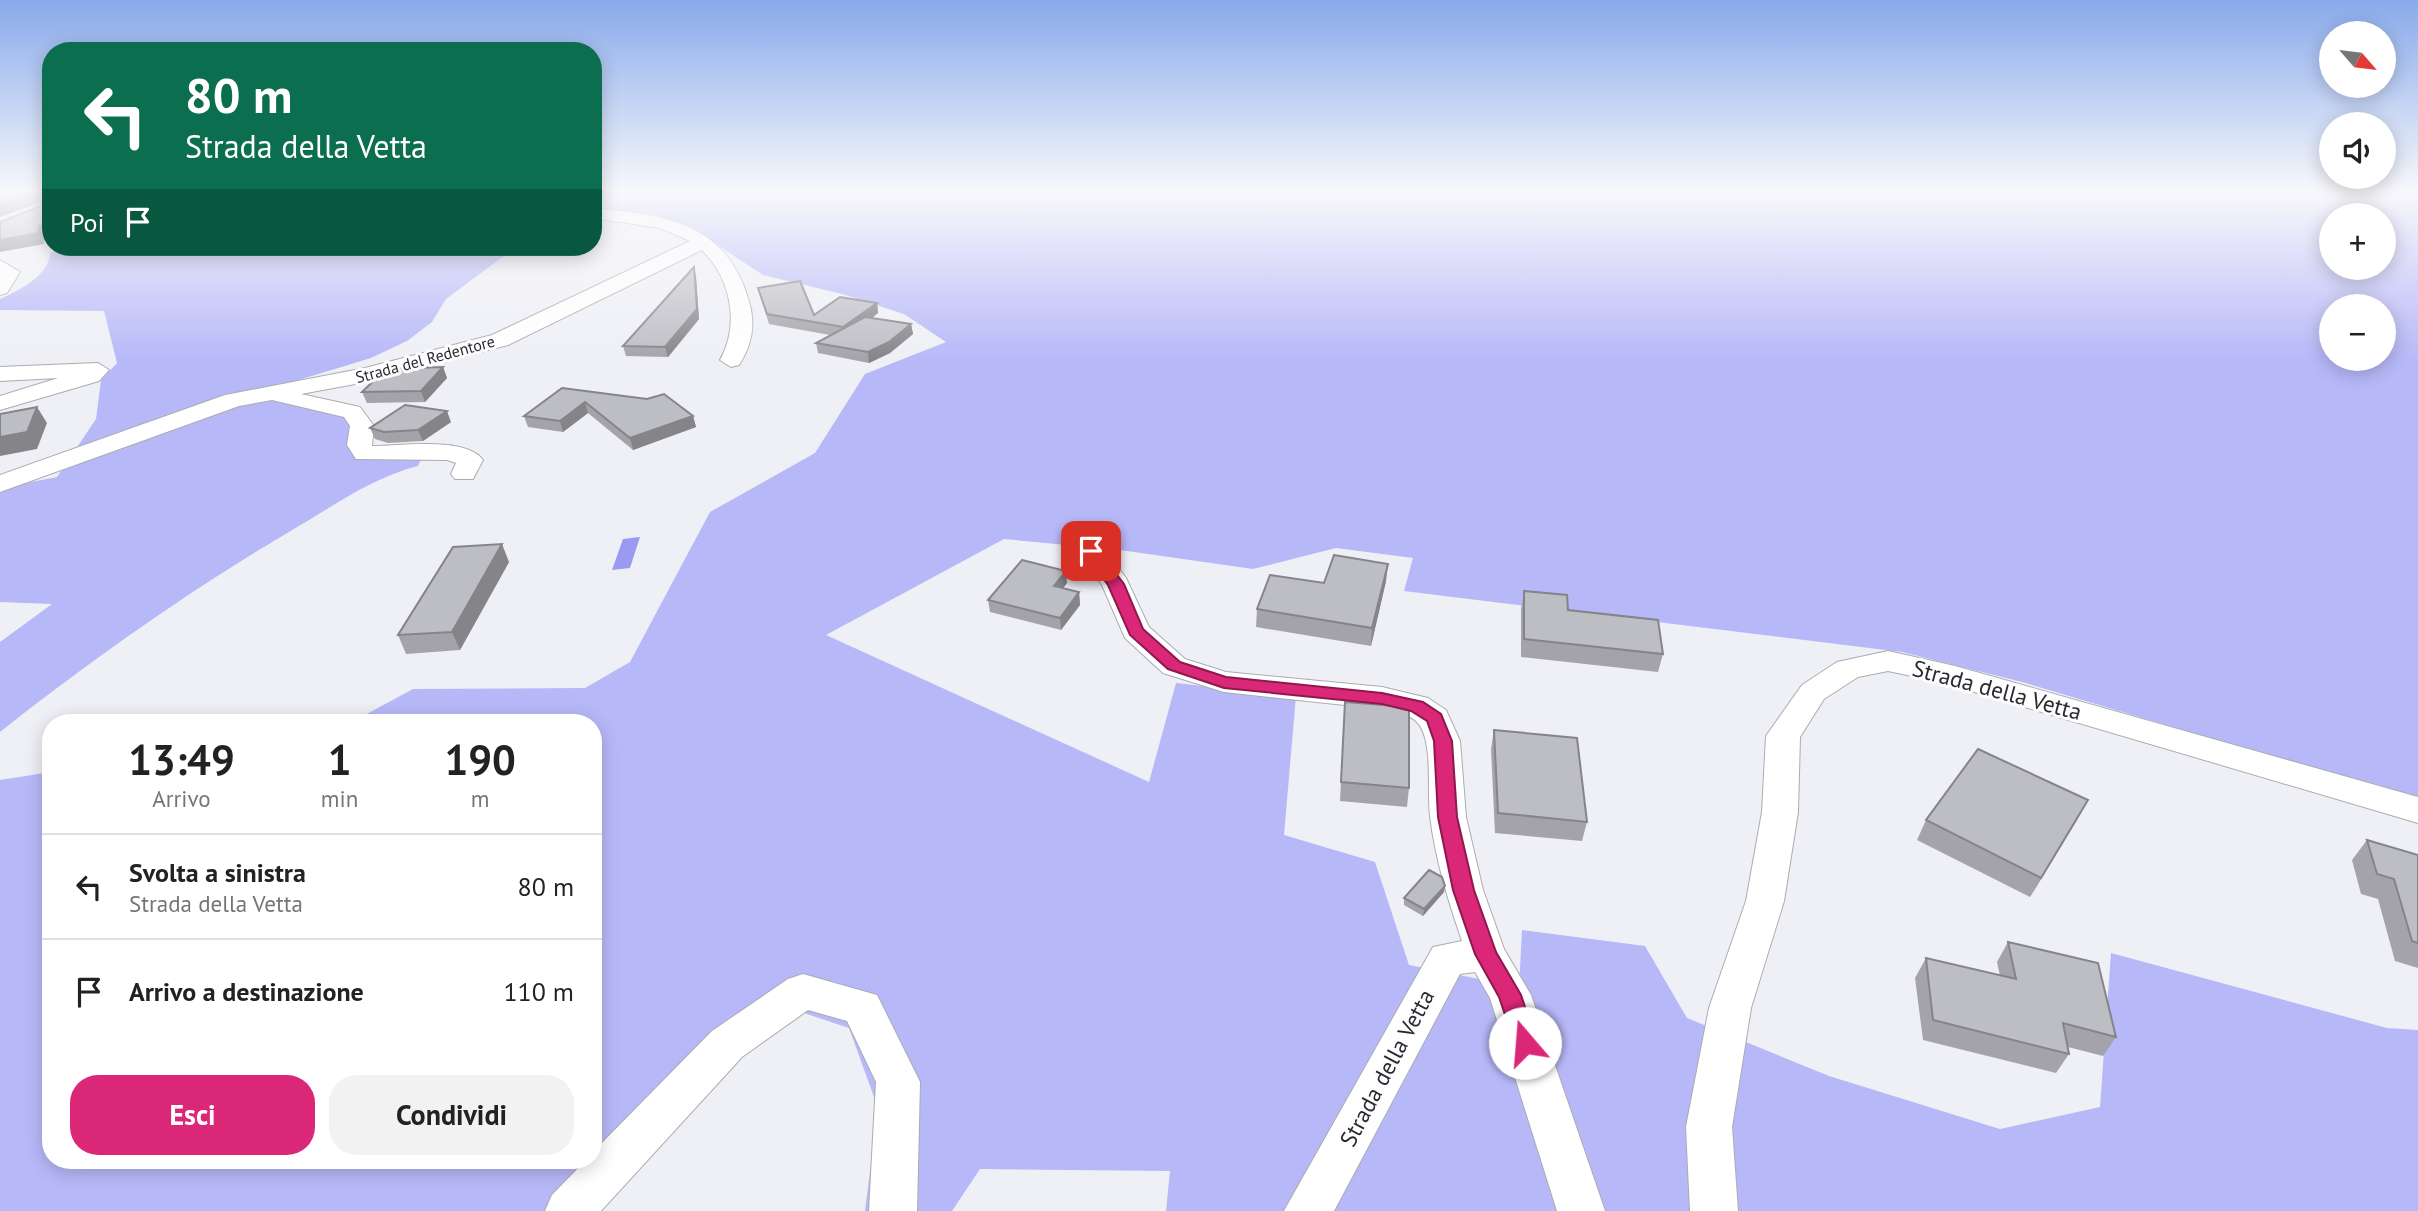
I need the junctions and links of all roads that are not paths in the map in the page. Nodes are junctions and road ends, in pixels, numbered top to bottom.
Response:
1 (693, 248) edge
2 (711, 248) edge
3 (0, 266) edge
4 (0, 289) edge
5 (731, 360) dead end
6 (0, 374) edge
7 (264, 393) junction
8 (0, 403) edge
9 (464, 474) dead end
10 (0, 484) edge
11 (1091, 551) dead end
12 (2418, 810) edge
13 (1486, 954) junction
14 (569, 1211) edge
15 (893, 1211) edge
16 (1308, 1211) edge
17 (1581, 1211) edge
18 (1714, 1211) edge

1 - 7 street, Strada del Redentore
2 - 5 street
3 - 4 street
6 - 8 street
7 - 9 street, Strada del Redentore
7 - 10 street, Strada del Redentore
11 - 13 street
12 - 18 street, Strada della Vetta
13 - 16 street, Strada della Vetta
13 - 17 street
14 - 15 street

